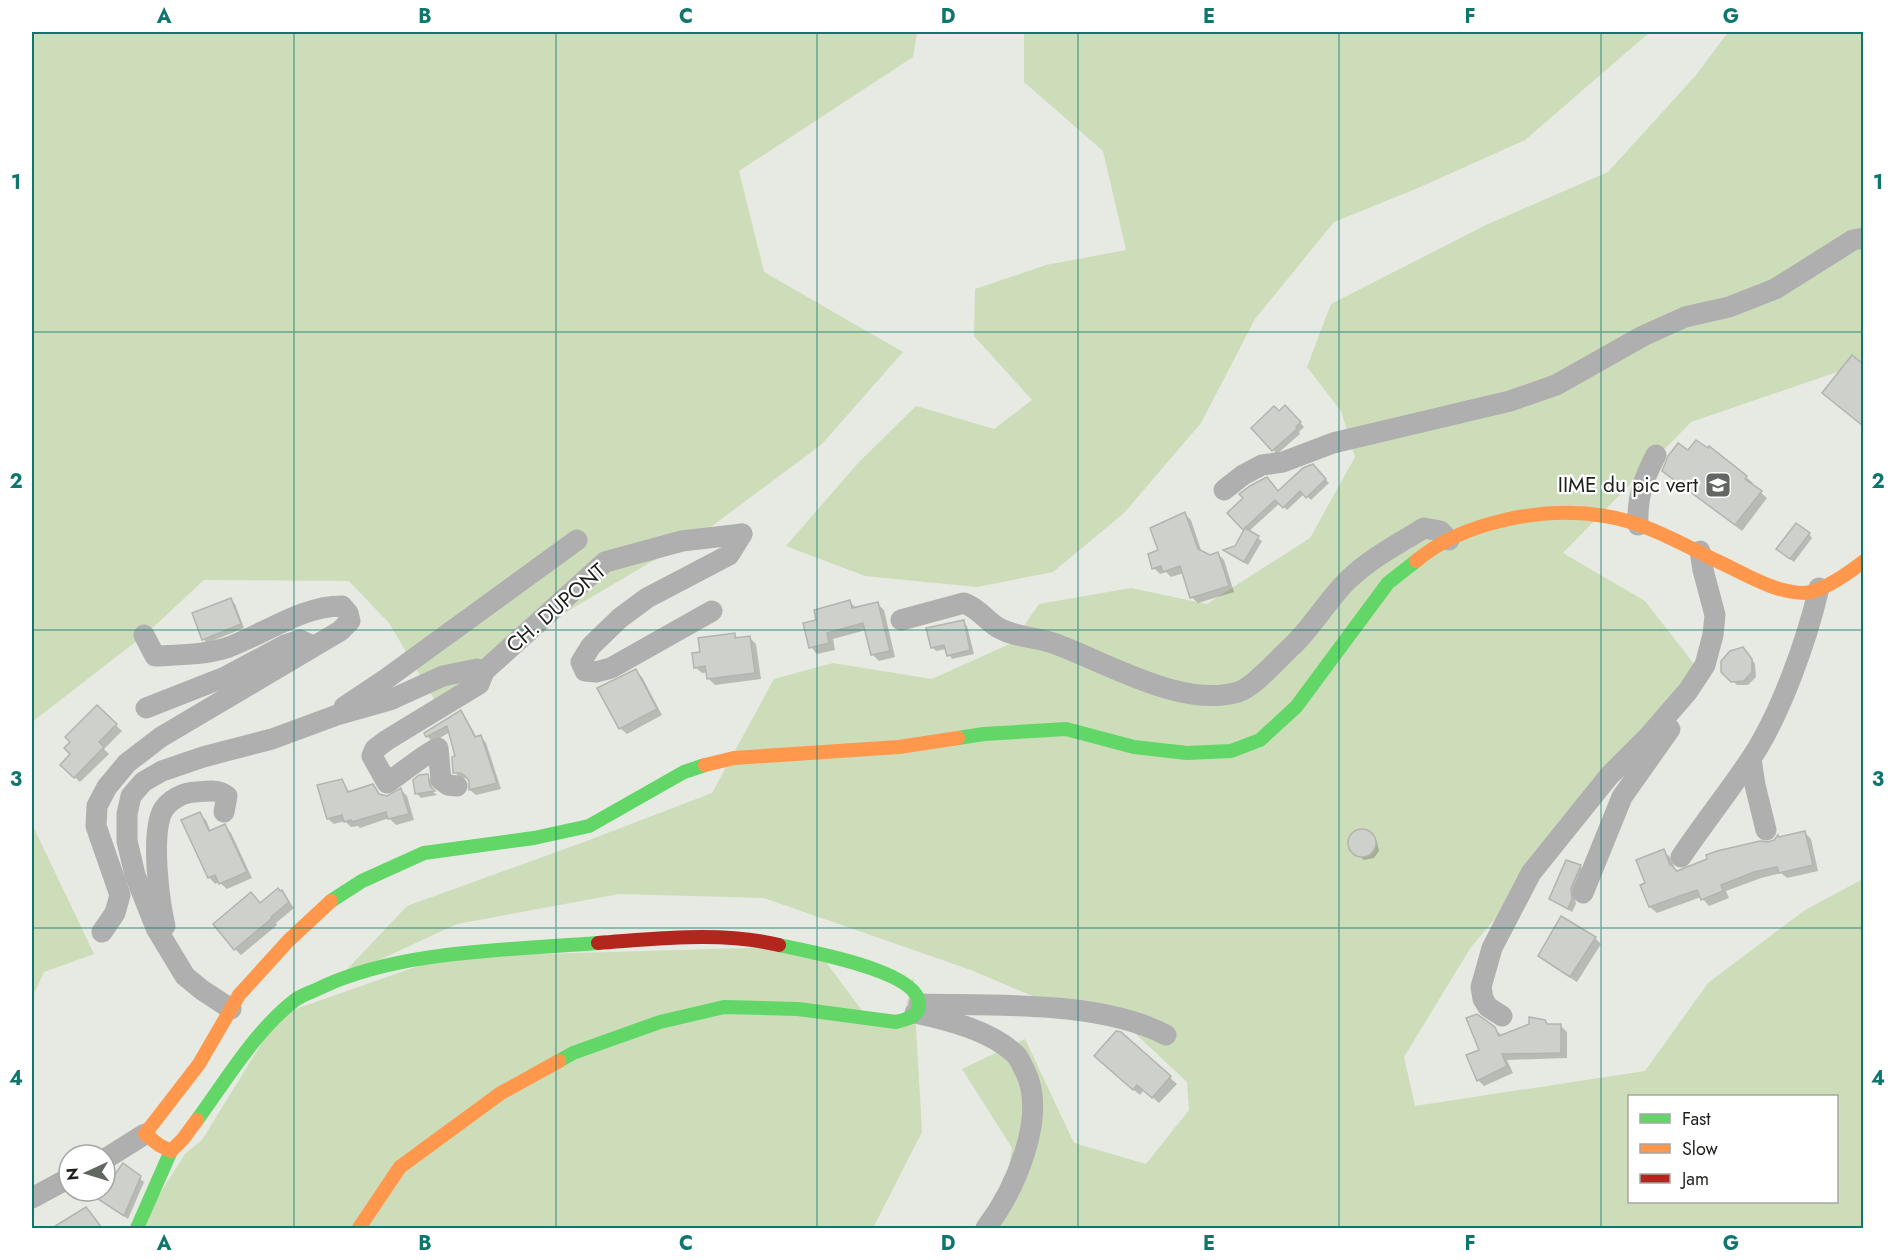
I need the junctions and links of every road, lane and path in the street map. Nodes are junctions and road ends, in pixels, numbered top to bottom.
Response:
1 (1863, 238) edge
2 (1656, 455) dead end
3 (1224, 490) dead end
4 (1638, 525) junction
5 (577, 540) dead end
6 (1449, 540) junction
7 (1700, 551) junction
8 (1863, 561) edge
9 (1728, 566) junction
10 (1819, 588) junction
11 (712, 612) dead end
12 (1715, 615) junction
13 (901, 620) dead end
14 (144, 635) dead end
15 (313, 646) junction
16 (1705, 665) junction
17 (482, 673) junction
18 (146, 708) dead end
19 (332, 717) junction
20 (1751, 759) junction
21 (457, 786) dead end
22 (99, 801) junction
23 (224, 812) dead end
24 (1766, 830) dead end
25 (1681, 857) dead end
26 (135, 875) junction
27 (1583, 893) dead end
28 (102, 932) dead end
29 (172, 954) junction
30 (917, 1008) junction
31 (231, 1009) junction
32 (1502, 1016) dead end
33 (1166, 1035) dead end
34 (145, 1134) junction
35 (171, 1151) junction
36 (117, 1152) edge
37 (57, 1184) edge
38 (32, 1198) edge
39 (138, 1228) edge
40 (359, 1228) edge
41 (986, 1228) edge

1 - 3 street
2 - 4 street
4 - 6 street
4 - 7 street
5 - 19 street
6 - 13 street
6 - 31 street
7 - 9 street
7 - 12 street
8 - 10 street
9 - 10 street
9 - 12 street
10 - 20 street
11 - 17 street, CH. DUPONT
12 - 16 street
14 - 15 street
15 - 18 street
15 - 22 street
16 - 27 street
16 - 32 street
17 - 19 street
17 - 21 street, CH. DUPONT
19 - 26 street
20 - 24 street
20 - 25 street
22 - 26 street
22 - 28 street
23 - 29 street
26 - 29 street
29 - 31 street
30 - 33 street
30 - 35 street
30 - 40 street
30 - 41 street
31 - 34 street
34 - 35 street
34 - 36 street
35 - 39 street
37 - 38 street

